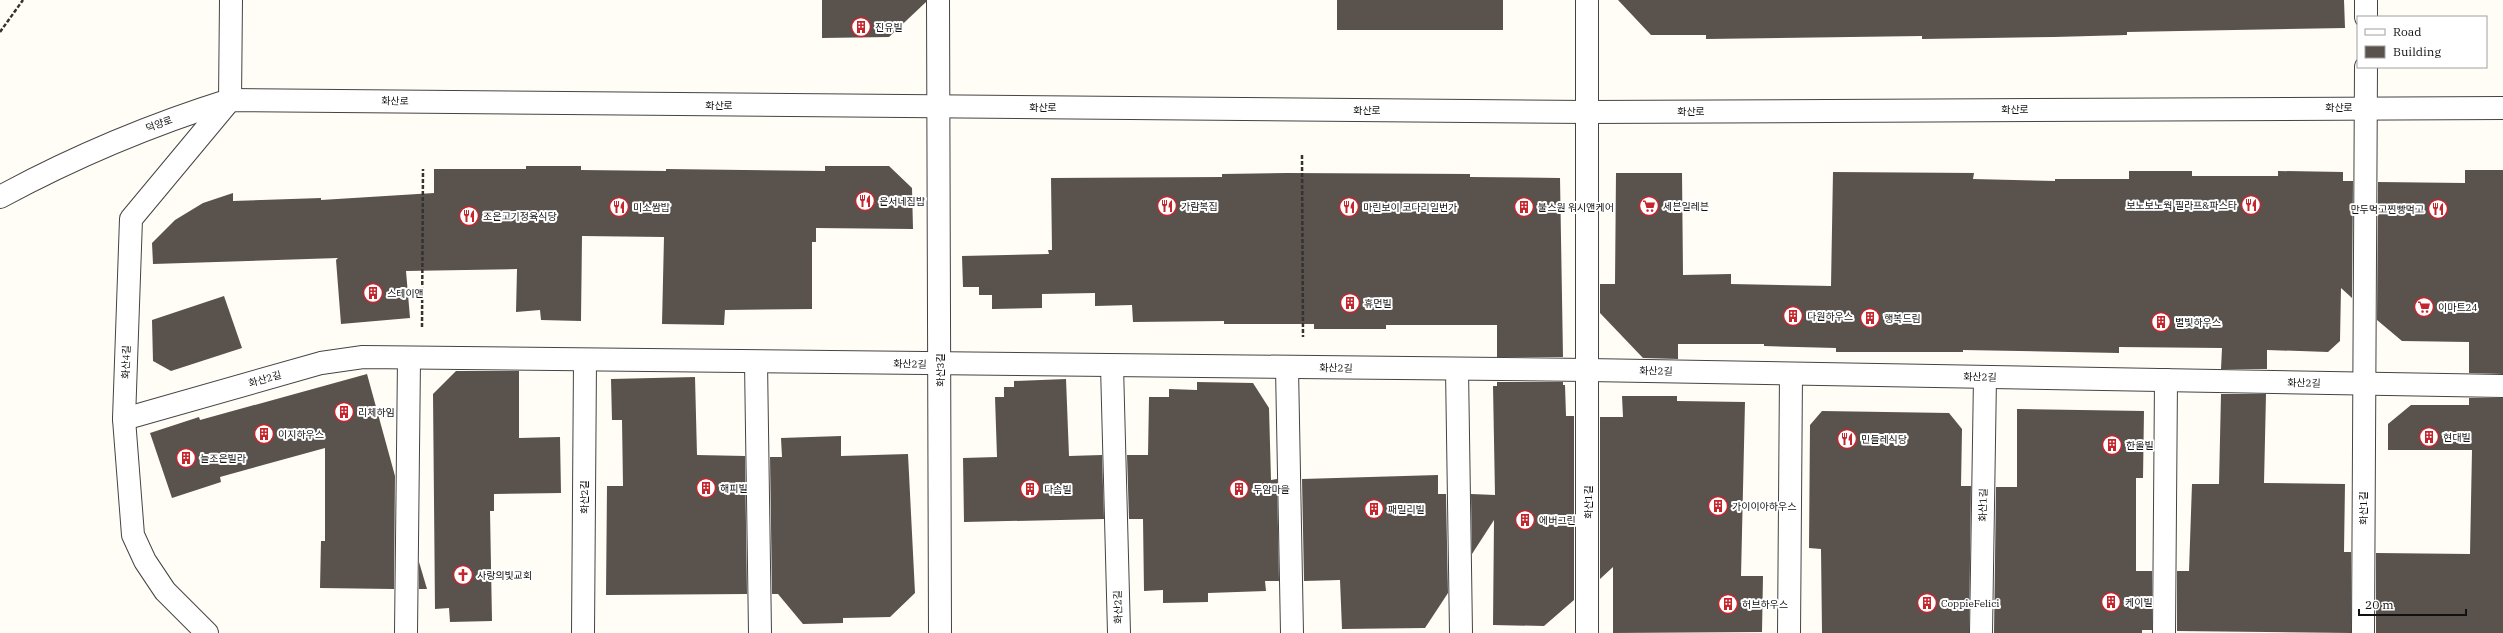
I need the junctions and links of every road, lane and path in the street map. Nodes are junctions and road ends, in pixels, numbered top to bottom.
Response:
1 (23, 0) edge
2 (231, 0) edge
3 (938, 0) edge
4 (1587, 0) edge
5 (2366, 0) edge
6 (2366, 16) edge
7 (0, 32) edge
8 (2366, 68) edge
9 (230, 100) junction
10 (938, 106) junction
11 (2367, 107) junction
12 (2503, 108) edge
13 (1587, 112) junction
14 (1302, 155) dead end
15 (423, 169) dead end
16 (0, 197) edge
17 (416, 359) junction
18 (585, 361) junction
19 (756, 362) junction
20 (940, 364) junction
21 (1112, 366) junction
22 (1295, 368) junction
23 (1457, 369) junction
24 (1588, 370) junction
25 (1791, 374) junction
26 (1985, 377) junction
27 (2166, 380) junction
28 (2364, 384) junction
29 (2503, 386) edge
30 (124, 419) junction
31 (207, 633) edge
32 (406, 633) edge
33 (583, 633) edge
34 (760, 633) edge
35 (940, 633) edge
36 (1119, 633) edge
37 (1292, 633) edge
38 (1461, 633) edge
39 (1587, 633) edge
40 (1788, 633) edge
41 (1982, 633) edge
42 (2164, 633) edge
43 (2363, 633) edge

1 - 7 path
2 - 9 street
3 - 10 street, 화산3길
4 - 13 street, 화산1길
5 - 6 street
8 - 11 street, 화산1길
9 - 10 street, 화산로
9 - 16 street, 덕양로
9 - 30 street, 화산4길
10 - 13 street, 화산로
10 - 20 street, 화산3길
11 - 12 street, 화산로
11 - 13 street, 화산로
11 - 28 street, 화산1길
13 - 24 street, 화산1길
14 - 22 path
15 - 17 path
17 - 18 street, 화산2길
17 - 30 street, 화산2길
17 - 32 street
18 - 19 street, 화산2길
18 - 33 street, 화산2길
19 - 20 street, 화산2길
19 - 34 street
20 - 21 street, 화산2길
20 - 35 street, 화산3길
21 - 22 street, 화산2길
21 - 36 street, 화산2길
22 - 23 street, 화산2길
22 - 37 street
23 - 24 street, 화산2길
23 - 38 street
24 - 25 street, 화산2길
24 - 39 street, 화산1길
25 - 26 street, 화산2길
25 - 40 street
26 - 27 street, 화산2길
26 - 41 street, 화산1길
27 - 28 street, 화산2길
27 - 42 street
28 - 29 street, 화산2길
28 - 43 street, 화산1길
30 - 31 street, 화산4길

